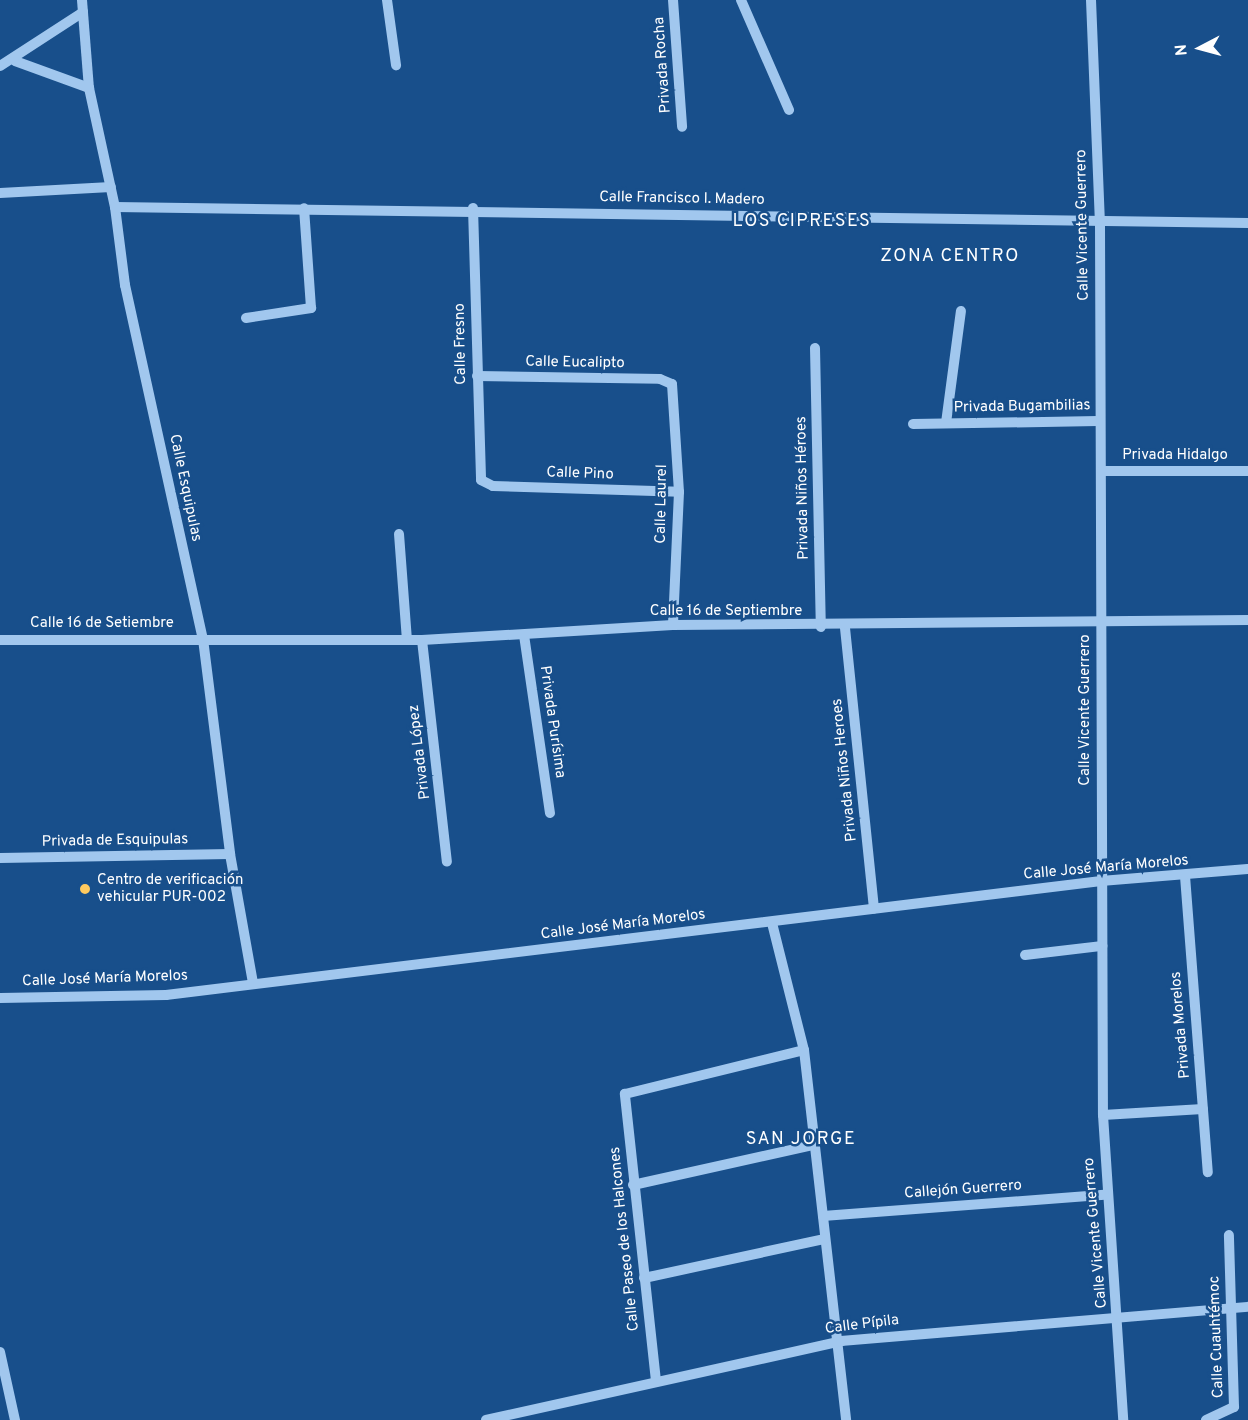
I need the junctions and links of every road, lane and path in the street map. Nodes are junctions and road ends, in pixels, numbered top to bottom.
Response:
1 (82, 0) edge
2 (387, 0) edge
3 (673, 0) edge
4 (741, 0) edge
5 (1091, 0) edge
6 (83, 12) junction
7 (15, 61) junction
8 (396, 65) dead end
9 (0, 66) edge
10 (89, 88) junction
11 (789, 110) dead end
12 (682, 127) dead end
13 (111, 188) junction
14 (0, 193) edge
15 (115, 207) junction
16 (304, 207) junction
17 (473, 208) junction
18 (1248, 223) edge
19 (1100, 225) junction
20 (961, 311) dead end
21 (246, 318) dead end
22 (815, 348) dead end
23 (477, 376) junction
24 (672, 384) joint
25 (1098, 421) junction
26 (946, 423) junction
27 (913, 424) dead end
28 (1102, 471) junction
29 (1248, 471) edge
30 (481, 480) joint
31 (679, 492) junction
32 (399, 534) dead end
33 (1101, 617) junction
34 (1248, 620) edge
35 (673, 625) junction
36 (821, 627) junction
37 (845, 627) junction
38 (524, 635) junction
39 (203, 639) junction
40 (0, 640) edge
41 (407, 640) junction
42 (422, 640) junction
43 (550, 813) dead end
44 (230, 854) junction
45 (0, 858) edge
46 (447, 862) dead end
47 (1248, 869) edge
48 (1185, 876) junction
49 (1101, 881) junction
50 (874, 909) junction
51 (772, 923) junction
52 (1102, 946) junction
53 (1025, 955) dead end
54 (253, 983) junction
55 (0, 998) edge
56 (804, 1050) junction
57 (1203, 1109) junction
58 (1103, 1115) junction
59 (814, 1145) junction
60 (1208, 1172) dead end
61 (633, 1185) junction
62 (1104, 1194) junction
63 (824, 1216) junction
64 (1229, 1235) dead end
65 (825, 1239) junction
66 (644, 1278) junction
67 (1248, 1307) edge
68 (1231, 1308) junction
69 (1118, 1315) junction
70 (841, 1341) junction
71 (0, 1352) edge
72 (656, 1381) junction
73 (15, 1420) edge
74 (486, 1420) edge
75 (846, 1420) edge
76 (1124, 1420) edge
77 (1206, 1420) edge

1 - 6 street, Calle Esquipulas
2 - 8 street
3 - 12 street, Privada Rocha
4 - 11 street
5 - 19 street, Calle Vicente Guerrero
6 - 7 street
6 - 10 street, Calle Esquipulas
7 - 9 street
7 - 10 street
10 - 13 street, Calle Esquipulas
13 - 14 street
13 - 15 street, Calle Esquipulas
15 - 16 street, Calle Francisco I. Madero
15 - 39 street, Calle Esquipulas
16 - 17 street, Calle Francisco I. Madero
16 - 21 street
17 - 19 street, Calle Francisco I. Madero
17 - 23 street, Calle Fresno
18 - 19 street, Calle Francisco I. Madero
19 - 25 street, Calle Vicente Guerrero
20 - 26 street, Privada Bugambilias
22 - 36 street, Privada Niños Héroes
23 - 24 street, Calle Eucalipto
23 - 30 street, Calle Fresno
24 - 31 street, Calle Laurel
25 - 26 street, Privada Bugambilias
25 - 28 street, Calle Vicente Guerrero
26 - 27 street, Privada Bugambilias
28 - 29 street, Privada Hidalgo
28 - 33 street, Calle Vicente Guerrero
30 - 31 street, Calle Pino
31 - 35 street, Calle Laurel
32 - 41 street
33 - 34 street, Calle 16 de Septiembre
33 - 37 street, Calle 16 de Septiembre
33 - 49 street, Calle Vicente Guerrero
35 - 36 street, Calle 16 de Septiembre
35 - 38 street, Calle 16 de Septiembre
36 - 37 street, Calle 16 de Septiembre
37 - 50 street, Privada Niños Heroes
38 - 42 street, Calle 16 de Septiembre
38 - 43 street, Privada Purísima
39 - 40 street, Calle 16 de Setiembre
39 - 41 street, Calle 16 de Septiembre
39 - 44 street, Calle Esquipulas
41 - 42 street, Calle 16 de Septiembre
42 - 46 street, Privada López
44 - 45 street, Privada de Esquipulas
44 - 54 street, Calle Esquipulas
47 - 48 street, Calle José María Morelos
48 - 49 street, Calle José María Morelos
48 - 57 street, Privada Morelos
49 - 50 street, Calle José María Morelos
49 - 52 street, Calle Vicente Guerrero
50 - 51 street, Calle José María Morelos
51 - 54 street, Calle José María Morelos
51 - 56 street
52 - 53 street
52 - 58 street, Calle Vicente Guerrero
54 - 55 street, Calle José María Morelos
56 - 59 street
56 - 61 street, Calle Paseo de los Halcones
57 - 58 street
57 - 60 street, Privada Morelos
58 - 62 street, Calle Vicente Guerrero
59 - 61 street
59 - 63 street
61 - 66 street, Calle Paseo de los Halcones
62 - 63 street, Callejón Guerrero
62 - 69 street, Calle Vicente Guerrero
63 - 65 street
64 - 68 street, Calle Cuauhtémoc
65 - 66 street
65 - 70 street
66 - 72 street, Calle Paseo de los Halcones
67 - 68 street, Calle Pípila
68 - 69 street, Calle Pípila
68 - 77 street, Calle Cuauhtémoc
69 - 70 street, Calle Pípila
69 - 76 street, Calle Vicente Guerrero
70 - 72 street, Calle Pípila
70 - 75 street
71 - 73 street
72 - 74 street, Calle Pípila

